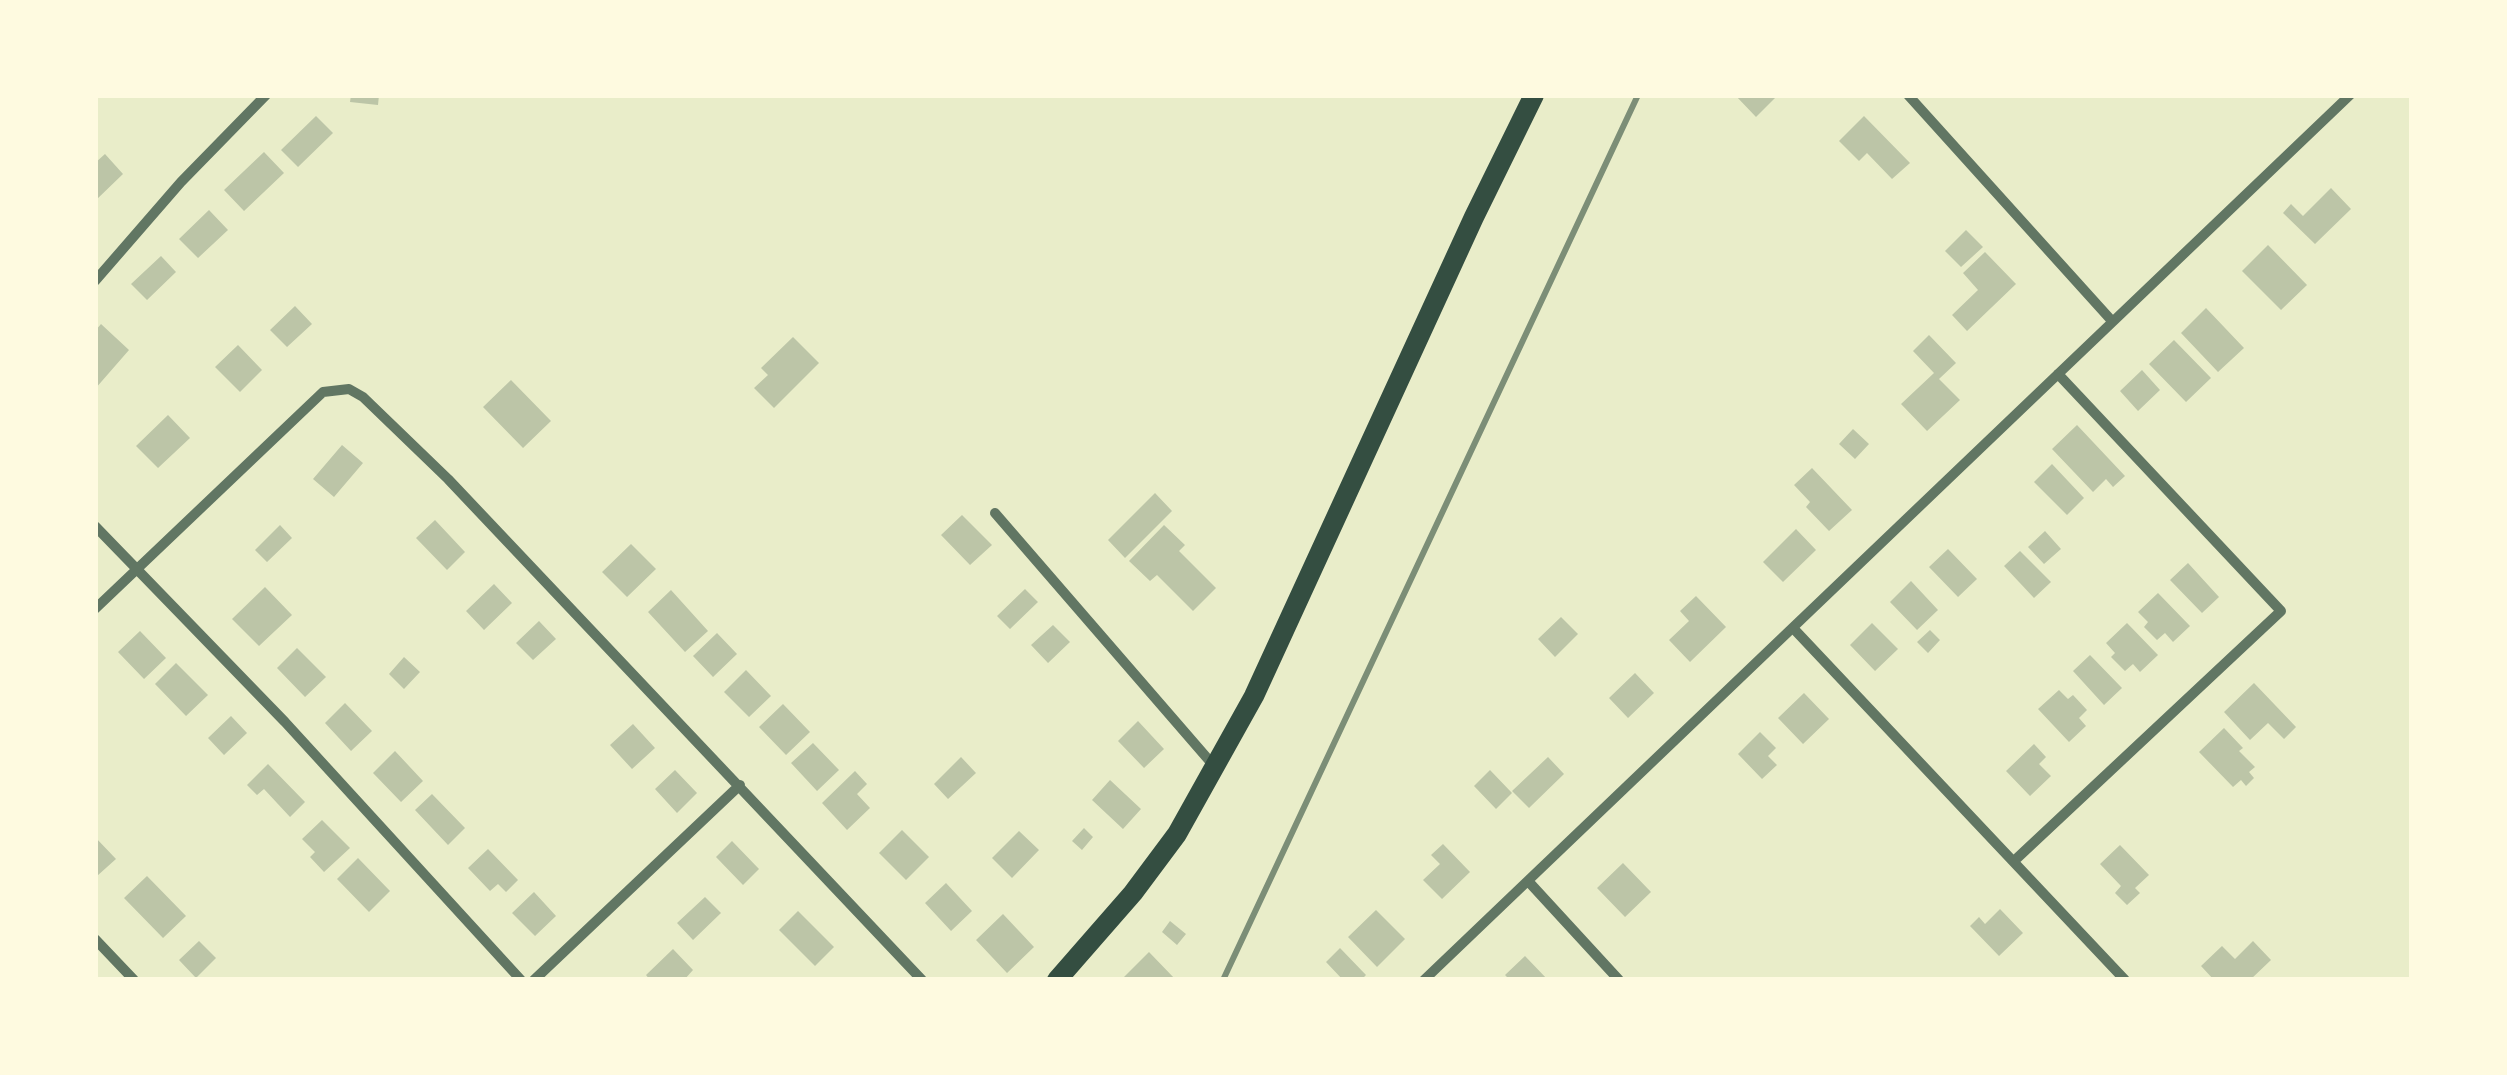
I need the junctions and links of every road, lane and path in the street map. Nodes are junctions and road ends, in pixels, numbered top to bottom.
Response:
1 (266, 95) edge
2 (1534, 95) edge
3 (1908, 95) edge
4 (2350, 95) edge
5 (95, 281) edge
6 (2112, 321) junction
7 (2058, 374) junction
8 (995, 513) dead end
9 (95, 526) edge
10 (136, 569) junction
11 (95, 610) edge
12 (1793, 628) junction
13 (1214, 767) junction
14 (740, 784) junction
15 (2014, 861) junction
16 (1528, 881) junction
17 (95, 939) edge
18 (134, 980) edge
19 (521, 980) edge
20 (534, 980) edge
21 (922, 980) edge
22 (1057, 980) edge
23 (1424, 980) edge
24 (1618, 980) edge
25 (2125, 980) edge

1 - 5 street
2 - 13 main road
3 - 6 street
4 - 6 street
6 - 7 street
7 - 12 street
7 - 15 street
8 - 13 street
9 - 10 street
10 - 11 street
10 - 14 street
10 - 19 street
12 - 15 street
12 - 16 street
13 - 22 main road
14 - 20 street
14 - 21 street
15 - 25 street
16 - 23 street
16 - 24 street
17 - 18 street

